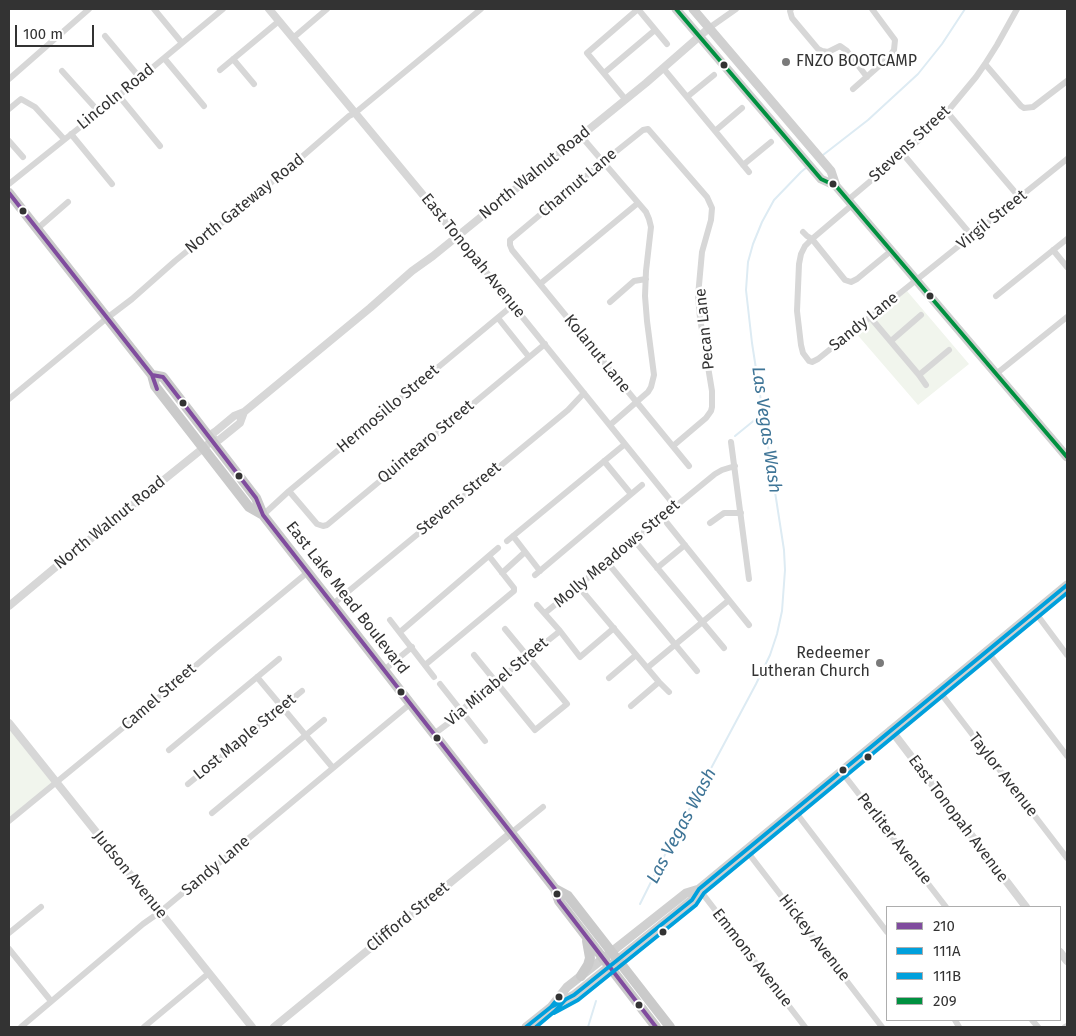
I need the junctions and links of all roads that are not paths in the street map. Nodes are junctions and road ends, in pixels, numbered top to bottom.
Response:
1 (89, 9) edge
2 (154, 9) edge
3 (222, 9) edge
4 (268, 9) edge
5 (327, 9) edge
6 (481, 9) edge
7 (676, 9) edge
8 (693, 9) edge
9 (736, 9) edge
10 (791, 9) edge
11 (872, 9) edge
12 (1017, 9) edge
13 (279, 21) junction
14 (709, 28) junction
15 (655, 30) junction
16 (105, 36) dead end
17 (699, 36) junction
18 (293, 38) junction
19 (182, 43) junction
20 (667, 44) dead end
21 (164, 58) junction
22 (233, 59) junction
23 (985, 64) junction
24 (663, 68) junction
25 (220, 70) dead end
26 (62, 71) dead end
27 (604, 73) junction
28 (714, 75) dead end
29 (867, 77) junction
30 (140, 78) junction
31 (9, 79) edge
32 (1067, 81) edge
33 (254, 84) dead end
34 (853, 89) dead end
35 (119, 96) junction
36 (687, 97) junction
37 (626, 100) junction
38 (204, 106) dead end
39 (742, 108) dead end
40 (9, 109) edge
41 (99, 112) junction
42 (947, 112) junction
43 (355, 113) junction
44 (648, 129) joint
45 (715, 131) junction
46 (72, 134) junction
47 (581, 136) junction
48 (64, 139) junction
49 (9, 141) edge
50 (771, 142) dead end
51 (160, 146) dead end
52 (903, 154) junction
53 (23, 157) dead end
54 (1067, 160) edge
55 (603, 162) junction
56 (744, 165) junction
57 (749, 172) dead end
58 (9, 184) edge
59 (112, 184) dead end
60 (836, 186) junction
61 (9, 193) edge
62 (1020, 198) junction
63 (68, 202) dead end
64 (638, 203) junction
65 (850, 203) junction
66 (36, 228) junction
67 (803, 232) dead end
68 (457, 236) junction
69 (972, 236) junction
70 (812, 239) junction
71 (1067, 239) edge
72 (510, 240) joint
73 (1053, 250) junction
74 (891, 251) junction
75 (1067, 267) edge
76 (646, 279) junction
77 (916, 280) junction
78 (540, 284) junction
79 (996, 296) dead end
80 (610, 302) dead end
81 (513, 305) junction
82 (921, 315) dead end
83 (870, 317) junction
84 (1067, 317) edge
85 (107, 318) junction
86 (498, 318) junction
87 (891, 341) junction
88 (545, 344) junction
89 (949, 350) dead end
90 (529, 357) junction
91 (812, 362) joint
92 (996, 374) junction
93 (152, 375) junction
94 (919, 375) junction
95 (926, 384) dead end
96 (584, 393) junction
97 (9, 399) edge
98 (637, 402) junction
99 (610, 425) junction
100 (212, 441) junction
101 (731, 442) dead end
102 (625, 444) junction
103 (673, 446) junction
104 (203, 448) junction
105 (1067, 457) edge
106 (604, 461) junction
107 (689, 466) dead end
108 (735, 466) junction
109 (642, 486) dead end
110 (290, 491) junction
111 (631, 494) junction
112 (675, 506) junction
113 (741, 512) junction
114 (263, 515) junction
115 (710, 522) dead end
116 (667, 523) dead end
117 (513, 536) junction
118 (634, 540) junction
119 (507, 541) dead end
120 (684, 545) junction
121 (498, 548) dead end
122 (525, 552) junction
123 (489, 556) junction
124 (607, 562) junction
125 (657, 568) junction
126 (308, 572) junction
127 (502, 573) junction
128 (749, 579) dead end
129 (1067, 585) edge
130 (578, 586) junction
131 (729, 600) junction
132 (334, 604) junction
133 (537, 605) dead end
134 (9, 606) edge
135 (1035, 612) junction
136 (546, 613) junction
137 (390, 620) dead end
138 (702, 622) junction
139 (749, 625) dead end
140 (614, 628) junction
141 (505, 630) dead end
142 (560, 630) junction
143 (400, 632) junction
144 (676, 645) junction
145 (412, 647) junction
146 (724, 648) dead end
147 (987, 652) junction
148 (474, 655) dead end
149 (1067, 655) edge
150 (528, 656) junction
151 (636, 656) junction
152 (279, 659) dead end
153 (425, 665) junction
154 (647, 668) junction
155 (384, 670) junction
156 (697, 671) dead end
157 (257, 677) junction
158 (434, 677) dead end
159 (609, 678) dead end
160 (496, 682) junction
161 (659, 682) junction
162 (440, 684) dead end
163 (302, 691) dead end
164 (939, 691) junction
165 (669, 692) dead end
166 (410, 704) junction
167 (282, 706) junction
168 (631, 706) dead end
169 (462, 712) junction
170 (324, 720) dead end
171 (9, 724) edge
172 (891, 730) junction
173 (434, 734) junction
174 (306, 735) junction
175 (485, 741) dead end
176 (169, 750) dead end
177 (1067, 756) edge
178 (333, 768) junction
179 (842, 771) junction
180 (57, 782) junction
181 (188, 784) dead end
182 (543, 807) dead end
183 (794, 810) junction
184 (212, 813) dead end
185 (9, 821) edge
186 (511, 833) junction
187 (746, 850) junction
188 (1067, 858) edge
189 (555, 889) junction
190 (698, 889) junction
191 (945, 906) edge
192 (1025, 906) edge
193 (41, 907) dead end
194 (160, 912) junction
195 (886, 931) edge
196 (9, 933) edge
197 (585, 935) junction
198 (9, 949) edge
199 (611, 959) junction
200 (209, 973) junction
201 (581, 976) junction
202 (51, 1001) junction
203 (551, 1007) junction
204 (21, 1027) edge
205 (144, 1027) edge
206 (252, 1027) edge
207 (274, 1027) edge
208 (526, 1027) edge
209 (656, 1027) edge
210 (670, 1027) edge
211 (805, 1027) edge
212 (882, 1027) edge

1 - 31 street
2 - 19 street
3 - 19 street, Lincoln Road
4 - 13 street, East Tonopah Avenue
5 - 18 street
6 - 43 street, North Gateway Road
7 - 17 main road
8 - 14 main road
9 - 14 street
10 - 29 street
11 - 29 street
12 - 23 street, Stevens Street
13 - 18 street, East Tonopah Avenue
13 - 22 street
14 - 17 street, North Walnut Road
14 - 60 main road
15 - 20 street
15 - 27 street
15 - 27 street
16 - 30 street
17 - 24 street, North Walnut Road
17 - 60 main road
18 - 43 street, East Tonopah Avenue
19 - 21 street, Lincoln Road
21 - 30 street, Lincoln Road
21 - 38 street
22 - 25 street
22 - 33 street
23 - 32 street
23 - 42 street, Stevens Street
24 - 36 street
24 - 37 street, North Walnut Road
26 - 41 street
27 - 37 street
28 - 36 street
29 - 34 street
30 - 35 street, Lincoln Road
35 - 41 street, Lincoln Road
35 - 51 street
36 - 45 street
37 - 47 street, North Walnut Road
39 - 45 street
40 - 48 street
41 - 46 street, Lincoln Road
42 - 52 street, Stevens Street
42 - 62 street
43 - 68 street, East Tonopah Avenue
43 - 85 street, North Gateway Road
44 - 55 street, Charnut Lane
44 - 103 street, Pecan Lane
45 - 56 street
46 - 48 street, Lincoln Road
46 - 59 street
47 - 55 street
47 - 68 street, North Walnut Road
48 - 58 street, Lincoln Road
49 - 53 street
50 - 56 street
52 - 65 street, Stevens Street
52 - 69 street
54 - 62 street, Virgil Street
55 - 64 street
55 - 72 street, Charnut Lane
56 - 57 street
60 - 65 main road
61 - 66 main road, East Lake Mead Boulevard
62 - 69 street, Virgil Street
63 - 66 street
64 - 76 street
64 - 78 street
65 - 70 street, Stevens Street
65 - 74 main road
66 - 85 main road, East Lake Mead Boulevard
67 - 70 street
68 - 81 street, East Tonopah Avenue
68 - 100 street, North Walnut Road
69 - 77 street, Virgil Street
70 - 74 street
70 - 91 street, Stevens Street
71 - 73 street
72 - 78 street, Kolanut Lane
73 - 75 street
73 - 79 street
74 - 77 main road
76 - 80 street
76 - 98 street
77 - 83 street, Sandy Lane
77 - 92 main road
78 - 98 street, Kolanut Lane
81 - 86 street, Hermosillo Street
81 - 88 street, East Tonopah Avenue
82 - 87 street
83 - 87 street
83 - 91 street, Sandy Lane
84 - 92 street
85 - 93 main road, East Lake Mead Boulevard
85 - 97 street, North Gateway Road
86 - 90 street
86 - 110 street, Hermosillo Street
87 - 94 street
88 - 90 street, Quintearo Street
88 - 96 street, East Tonopah Avenue
89 - 94 street
90 - 110 street, Quintearo Street
92 - 105 main road
93 - 100 main road, East Lake Mead Boulevard
93 - 104 main road, East Lake Mead Boulevard
94 - 95 street
96 - 99 street, East Tonopah Avenue
96 - 132 street, Stevens Street
98 - 99 street
98 - 103 street, Kolanut Lane
99 - 102 street, East Tonopah Avenue
100 - 104 street, North Walnut Road
100 - 114 main road, East Lake Mead Boulevard
101 - 108 street
102 - 106 street
102 - 112 street, East Tonopah Avenue
103 - 107 street, Kolanut Lane
104 - 114 main road, East Lake Mead Boulevard
104 - 134 street, North Walnut Road
106 - 111 street
106 - 117 street
108 - 112 street, Molly Meadows Street
108 - 113 street
109 - 111 street
110 - 114 street, Hermosillo Street
111 - 122 street
112 - 118 street, Molly Meadows Street
113 - 115 street
113 - 128 street
114 - 126 main road, East Lake Mead Boulevard
116 - 120 street
117 - 119 street
117 - 122 street
118 - 124 street, Molly Meadows Street
118 - 125 street
120 - 125 street
120 - 131 street
121 - 123 street
122 - 127 street
123 - 127 street
123 - 143 street
124 - 130 street, Molly Meadows Street
124 - 144 street
125 - 138 street
126 - 132 main road, East Lake Mead Boulevard
126 - 180 street, Camel Street
127 - 153 street
129 - 135 main road
130 - 136 street, Molly Meadows Street
130 - 140 street
131 - 138 street
131 - 139 street
132 - 155 main road, East Lake Mead Boulevard
133 - 136 street
135 - 147 main road
135 - 149 street
136 - 142 street, Molly Meadows Street
137 - 143 street
138 - 144 street
138 - 146 street
140 - 142 street, Molly Meadows Street
140 - 151 street
141 - 150 street
142 - 150 street, Via Mirabel Street
143 - 145 street
144 - 154 street
144 - 156 street
145 - 153 street
145 - 155 street
147 - 164 main road
147 - 177 street
148 - 160 street
150 - 160 street, Via Mirabel Street
150 - 160 street
151 - 154 street
151 - 159 street
152 - 157 street
153 - 158 street
154 - 161 street
155 - 166 main road, East Lake Mead Boulevard
157 - 167 street
157 - 176 street
160 - 169 street, Via Mirabel Street
161 - 165 street
161 - 168 street
162 - 169 street
163 - 167 street, Lost Maple Street
164 - 172 main road
164 - 188 street, Taylor Avenue
166 - 173 main road, East Lake Mead Boulevard
166 - 178 street, Sandy Lane
167 - 174 street
167 - 181 street, Lost Maple Street
169 - 173 street, Via Mirabel Street
169 - 175 street
170 - 174 street
171 - 180 street, Judson Avenue
172 - 179 main road
172 - 192 street, East Tonopah Avenue
173 - 186 main road, East Lake Mead Boulevard
174 - 178 street
174 - 184 street
178 - 194 street, Sandy Lane
179 - 183 main road
179 - 191 street, Perliter Avenue
180 - 185 street, Camel Street
180 - 194 street, Judson Avenue
182 - 186 street, Clifford Street
183 - 187 main road
183 - 195 street
186 - 189 main road, East Lake Mead Boulevard
186 - 207 street, Clifford Street
187 - 190 main road
187 - 212 street, Hickey Avenue
189 - 197 main road, East Lake Mead Boulevard
189 - 199 main road, East Lake Mead Boulevard
190 - 199 main road
190 - 211 street, Emmons Avenue
193 - 196 street
194 - 200 street, Judson Avenue
194 - 202 street, Sandy Lane
197 - 199 main road, East Lake Mead Boulevard
197 - 201 main road
198 - 202 street
199 - 201 main road
199 - 203 main road
199 - 209 main road, East Lake Mead Boulevard
199 - 210 main road, East Lake Mead Boulevard
200 - 205 street
200 - 206 street, Judson Avenue
201 - 203 main road
202 - 204 street, Sandy Lane
203 - 208 main road

